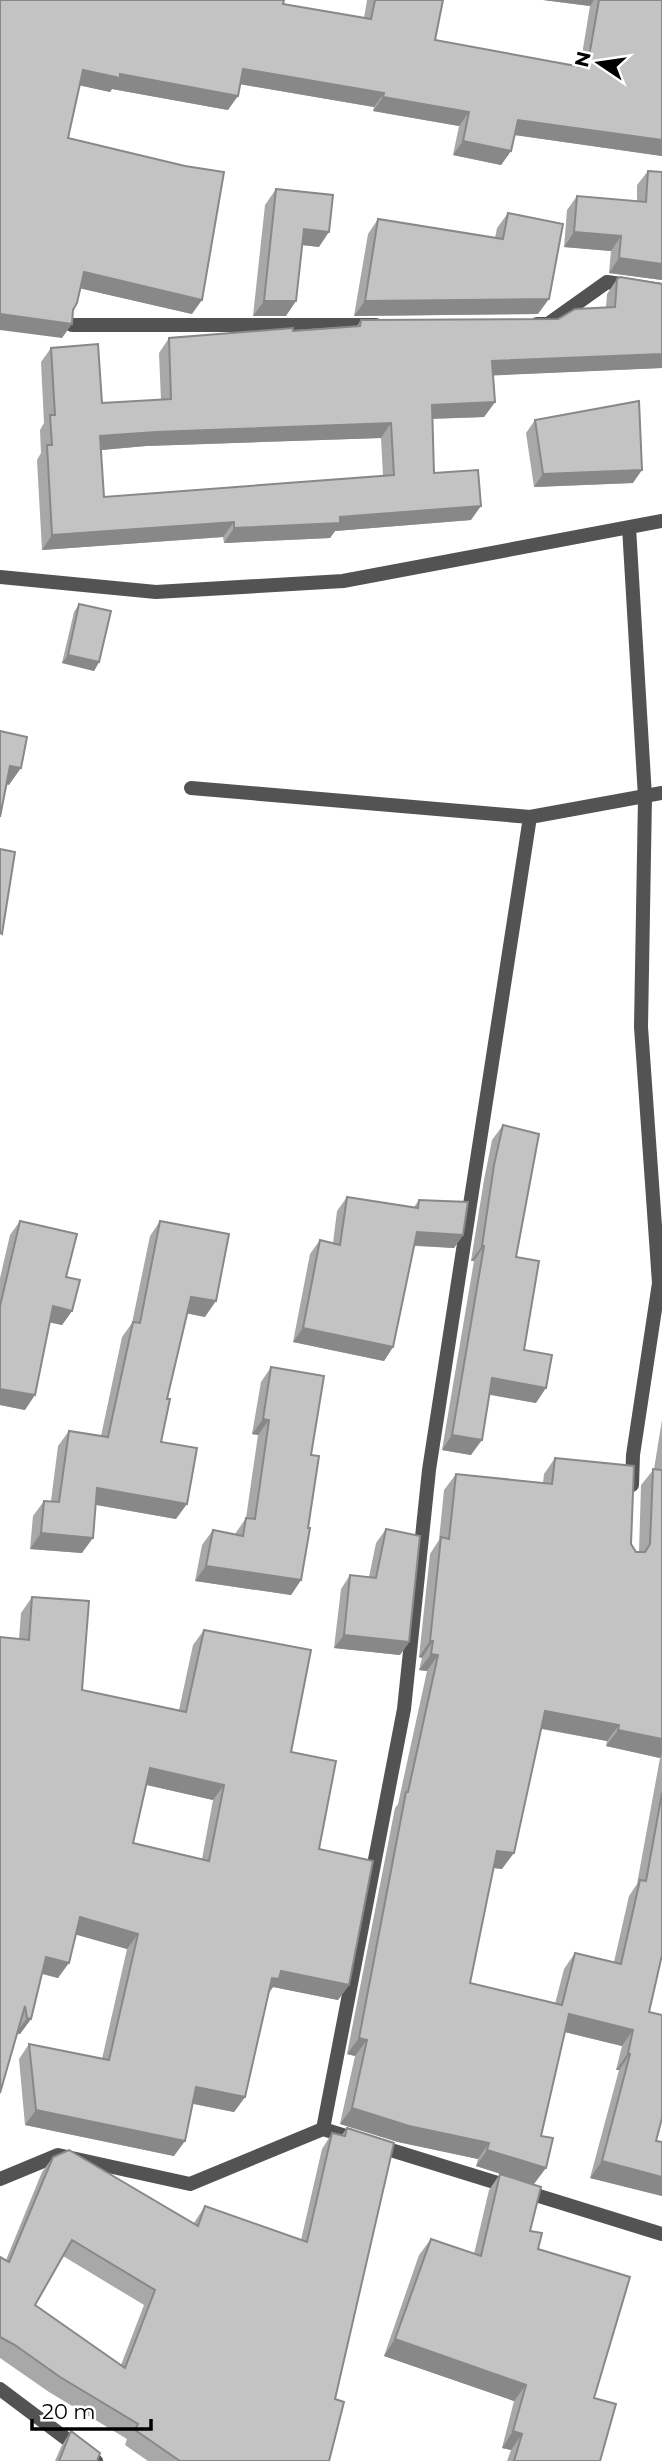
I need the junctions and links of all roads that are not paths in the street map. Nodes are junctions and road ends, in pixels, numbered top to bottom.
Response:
1 (662, 290) edge
2 (521, 324) edge
3 (72, 325) edge
4 (397, 325) edge
5 (662, 521) edge
6 (629, 527) junction
7 (0, 577) edge
8 (191, 788) dead end
9 (662, 793) edge
10 (645, 797) junction
11 (530, 817) junction
12 (631, 1494) edge
13 (323, 2129) junction
14 (0, 2179) edge
15 (662, 2234) edge
16 (0, 2389) edge
17 (96, 2461) edge

1 - 2 street
3 - 4 street
5 - 6 street
6 - 7 street
6 - 10 street
8 - 11 street
9 - 10 street
10 - 11 street
10 - 12 street
11 - 13 street
13 - 14 street
13 - 15 street
16 - 17 street

